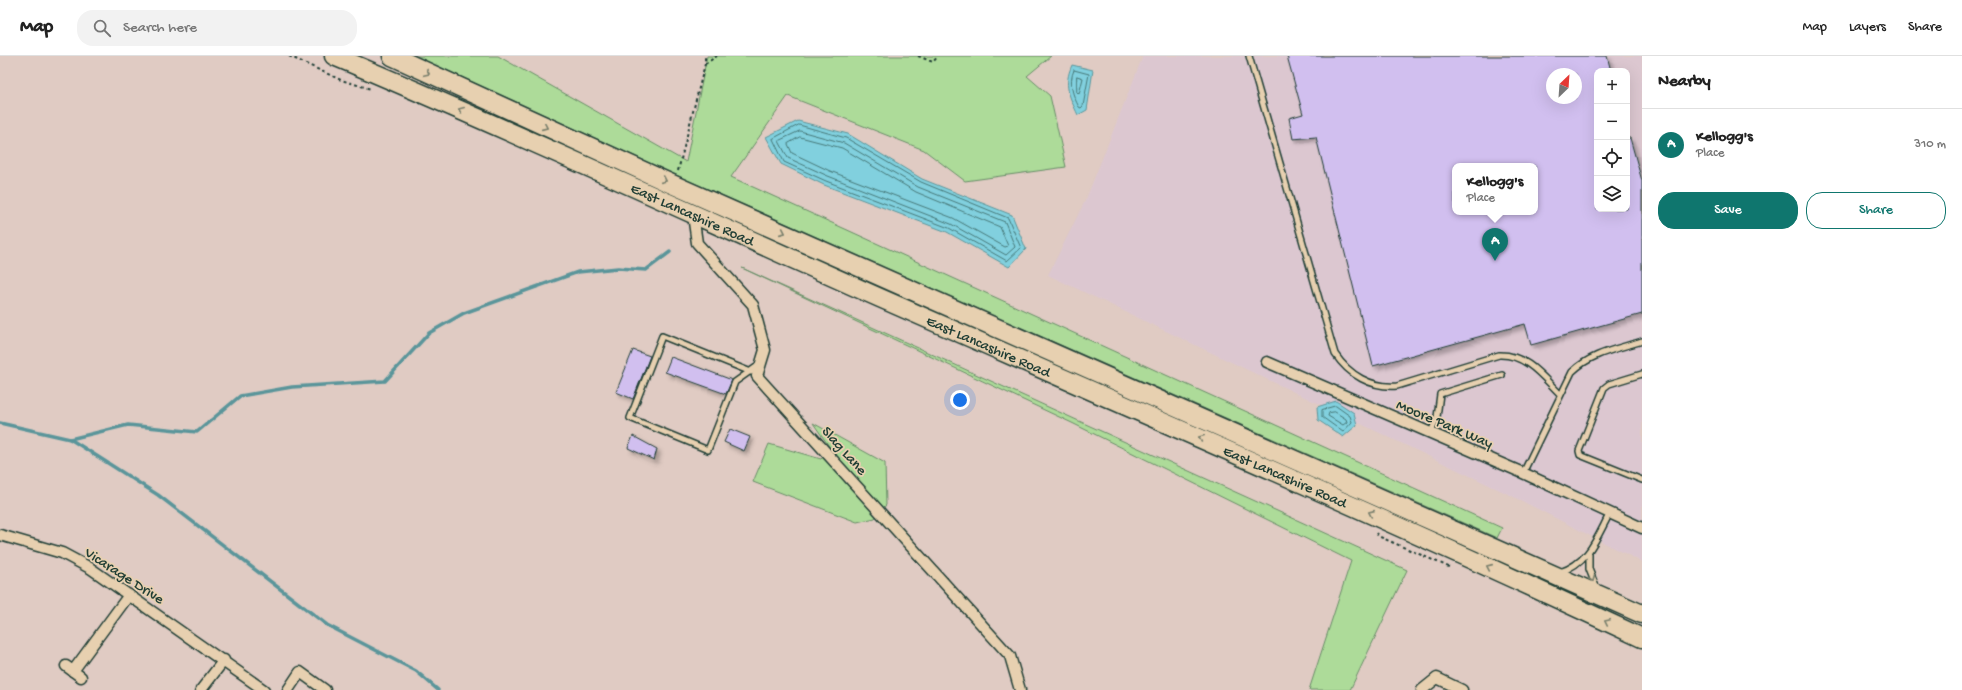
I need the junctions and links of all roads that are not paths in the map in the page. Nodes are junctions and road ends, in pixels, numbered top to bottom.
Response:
1 (334, 56) edge
2 (392, 56) edge
3 (1249, 56) edge
4 (680, 188) junction
5 (686, 212) junction
6 (1642, 341) edge
7 (1267, 362) dead end
8 (760, 365) junction
9 (751, 372) junction
10 (1642, 374) edge
11 (1502, 375) dead end
12 (1560, 394) junction
13 (1431, 433) junction
14 (1523, 473) junction
15 (1642, 480) edge
16 (1610, 513) junction
17 (1642, 528) edge
18 (0, 535) edge
19 (1589, 554) junction
20 (1550, 574) junction
21 (129, 595) junction
22 (1607, 600) junction
23 (1642, 614) edge
24 (1642, 638) edge
25 (224, 660) junction
26 (74, 671) dead end
27 (201, 690) edge
28 (264, 690) edge
29 (288, 690) edge
30 (325, 690) edge
31 (1020, 690) edge
32 (1422, 690) edge
33 (1462, 690) edge

5 -> 1 highway, East Lancashire Road
2 -> 4 highway, East Lancashire Road
3 - 12 lane
4 - 5 highway
4 -> 20 highway, East Lancashire Road
5 - 8 street, Slag Lane
24 -> 5 highway, East Lancashire Road
6 - 12 lane
7 - 13 street, Moore Park Way
8 - 9 lane
8 - 31 street, Slag Lane
9 - 9 lane
10 - 15 lane
11 - 13 lane
12 - 14 lane
13 - 14 street, Moore Park Way
14 - 16 street, Moore Park Way
16 - 17 street, Moore Park Way
16 - 19 lane
18 - 21 street, Vicarage Drive
19 - 20 lane
19 -> 22 lane
20 - 22 highway, East Lancashire Road
21 - 25 street, Vicarage Drive
21 - 26 street
22 - 23 highway, East Lancashire Road
25 - 27 street
25 - 28 street, Vicarage Drive
29 - 30 street
32 - 33 street

